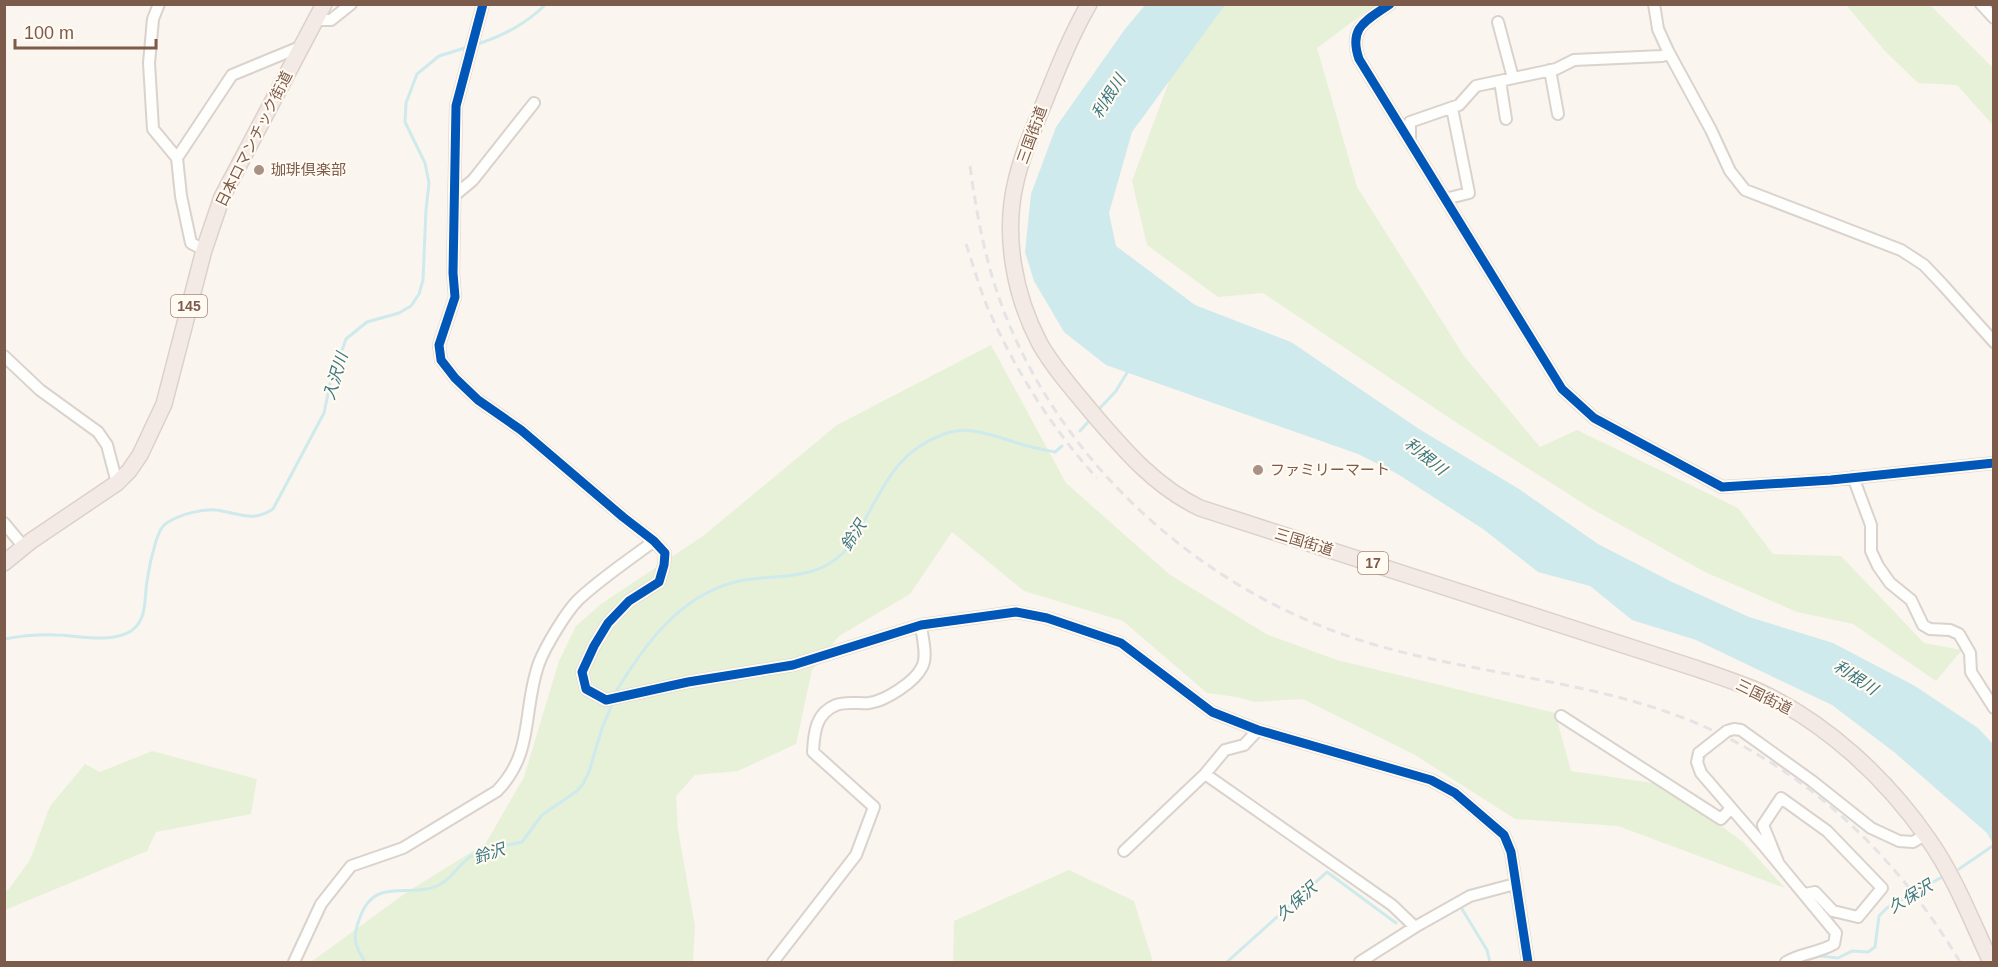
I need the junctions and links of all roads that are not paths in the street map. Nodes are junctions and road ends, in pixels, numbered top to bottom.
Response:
1 (159, 4) edge
2 (324, 4) edge
3 (351, 4) edge
4 (483, 4) edge
5 (1089, 4) edge
6 (1390, 4) edge
7 (1654, 4) edge
8 (1981, 4) edge
9 (1994, 18) edge
10 (316, 20) junction
11 (1498, 22) dead end
12 (300, 47) junction
13 (1669, 54) junction
14 (1550, 70) junction
15 (1513, 78) junction
16 (1500, 81) junction
17 (534, 104) dead end
18 (1452, 108) junction
19 (1558, 114) dead end
20 (1506, 119) dead end
21 (1411, 143) junction
22 (177, 158) junction
23 (455, 195) junction
24 (1445, 199) junction
25 (204, 250) junction
26 (1994, 342) edge
27 (4, 356) edge
28 (1994, 463) edge
29 (1853, 477) junction
30 (117, 483) junction
31 (4, 523) edge
32 (654, 540) junction
33 (24, 547) junction
34 (4, 563) edge
35 (921, 625) junction
36 (1994, 708) edge
37 (1561, 716) dead end
38 (1258, 730) junction
39 (1205, 774) junction
40 (1731, 808) junction
41 (1926, 835) junction
42 (1124, 851) dead end
43 (1778, 862) junction
44 (1515, 884) junction
45 (1805, 894) junction
46 (1415, 927) junction
47 (294, 963) edge
48 (773, 963) edge
49 (1360, 963) edge
50 (1528, 963) edge
51 (1786, 963) edge
52 (1991, 963) edge

1 - 22 street
2 - 10 highway, 日本ロマンチック街道 / 145
3 - 10 street
4 - 23 street
5 - 41 highway, 三国街道 / 17
6 - 21 street
7 - 13 street
8 - 9 street
10 - 12 highway, 日本ロマンチック街道 / 145
11 - 15 street
12 - 22 street
12 - 25 highway, 日本ロマンチック街道 / 145
13 - 14 street
13 - 26 street
14 - 15 street
14 - 19 street
15 - 16 street
16 - 18 street
16 - 20 street
17 - 23 street
18 - 21 street
18 - 24 street
21 - 24 street
22 - 25 street
23 - 32 street
24 - 29 street
25 - 30 highway, 日本ロマンチック街道 / 145
27 - 30 street
28 - 29 street
29 - 36 street
30 - 33 highway, 日本ロマンチック街道 / 145
31 - 33 street
32 - 35 street
32 - 47 street
33 - 34 highway, 日本ロマンチック街道 / 145
35 - 38 street
35 - 48 street
37 - 40 street
38 - 39 street
38 - 44 street
39 - 42 street
39 - 46 street
40 - 41 street, bridge
40 - 43 street
41 - 52 highway, 三国街道 / 17
43 - 45 street
43 - 45 street
44 - 46 street
44 - 50 street
45 - 51 street
46 - 49 street

